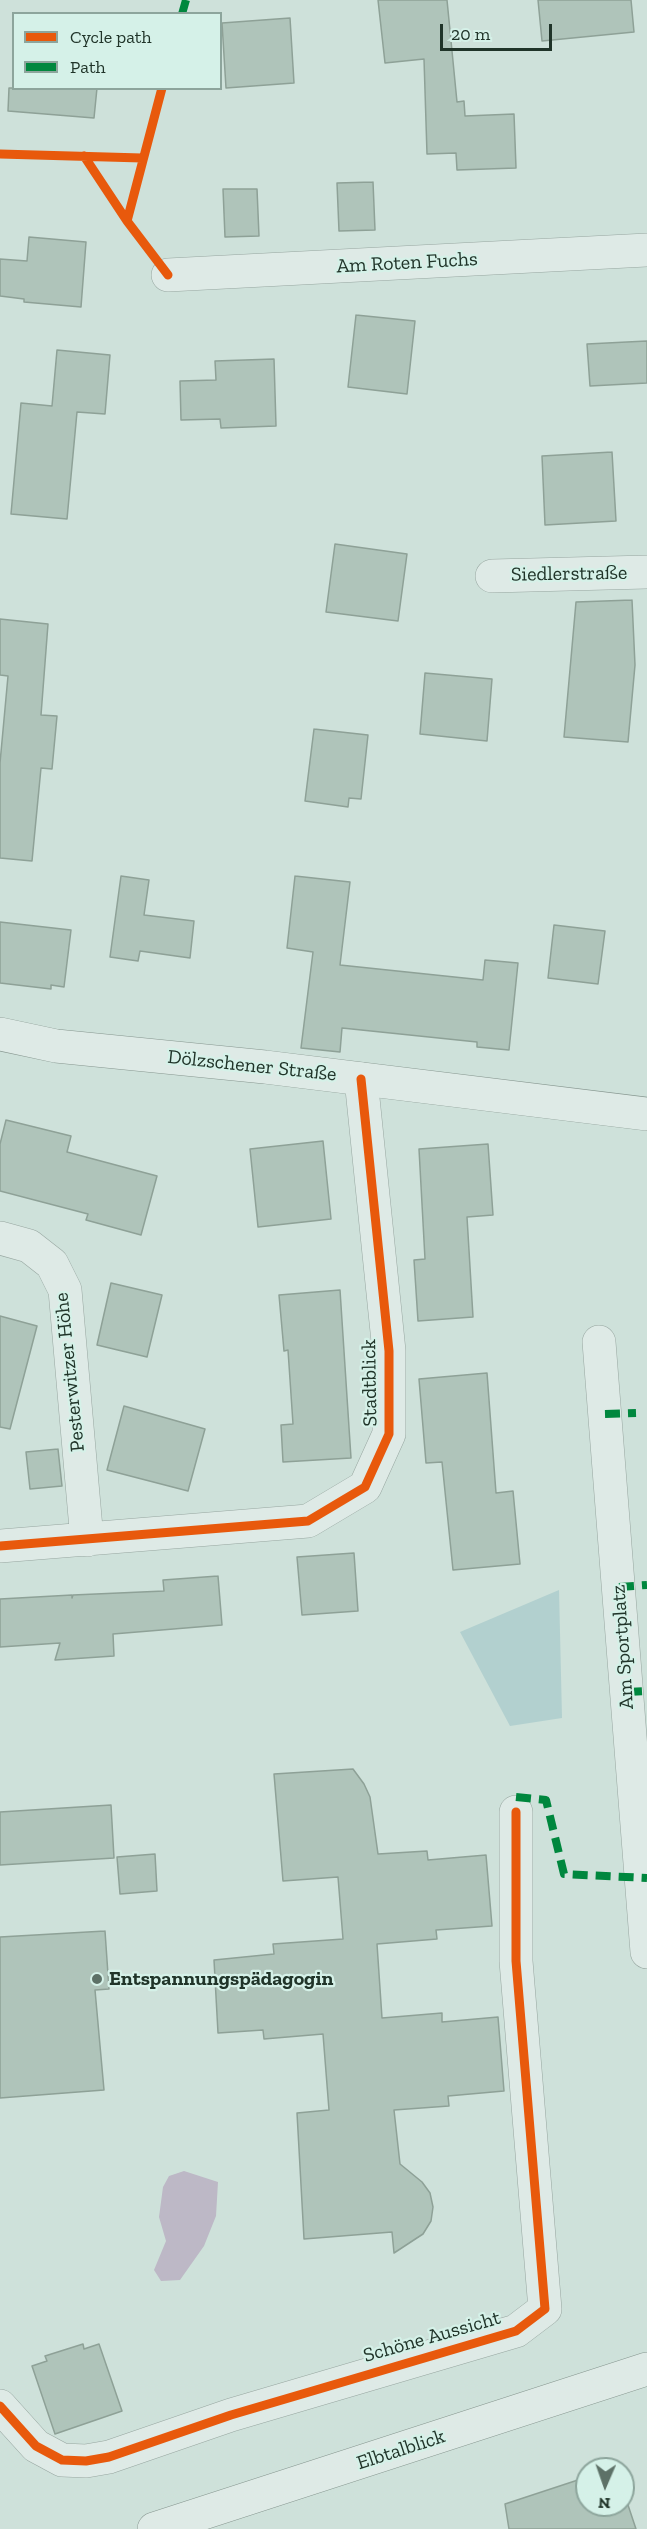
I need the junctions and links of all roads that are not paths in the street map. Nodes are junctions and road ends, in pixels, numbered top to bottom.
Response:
1 (647, 249) edge
2 (168, 274) dead end
3 (647, 572) edge
4 (492, 576) dead end
5 (0, 1034) edge
6 (362, 1079) junction
7 (647, 1113) edge
8 (0, 1238) edge
9 (599, 1342) dead end
10 (87, 1540) junction
11 (0, 1546) edge
12 (516, 1812) dead end
13 (647, 1952) edge
14 (647, 2369) edge
15 (0, 2406) edge
16 (154, 2529) edge

1 - 2 street, Am Roten Fuchs
3 - 4 street, Siedlerstraße
5 - 6 street, Dölzschener Straße
6 - 7 street, Dölzschener Straße
6 - 10 street, Stadtblick
8 - 10 street, Pesterwitzer Höhe
9 - 13 street, Am Sportplatz
10 - 11 street, Stadtblick
12 - 15 street, Schöne Aussicht
14 - 16 street, Elbtalblick

